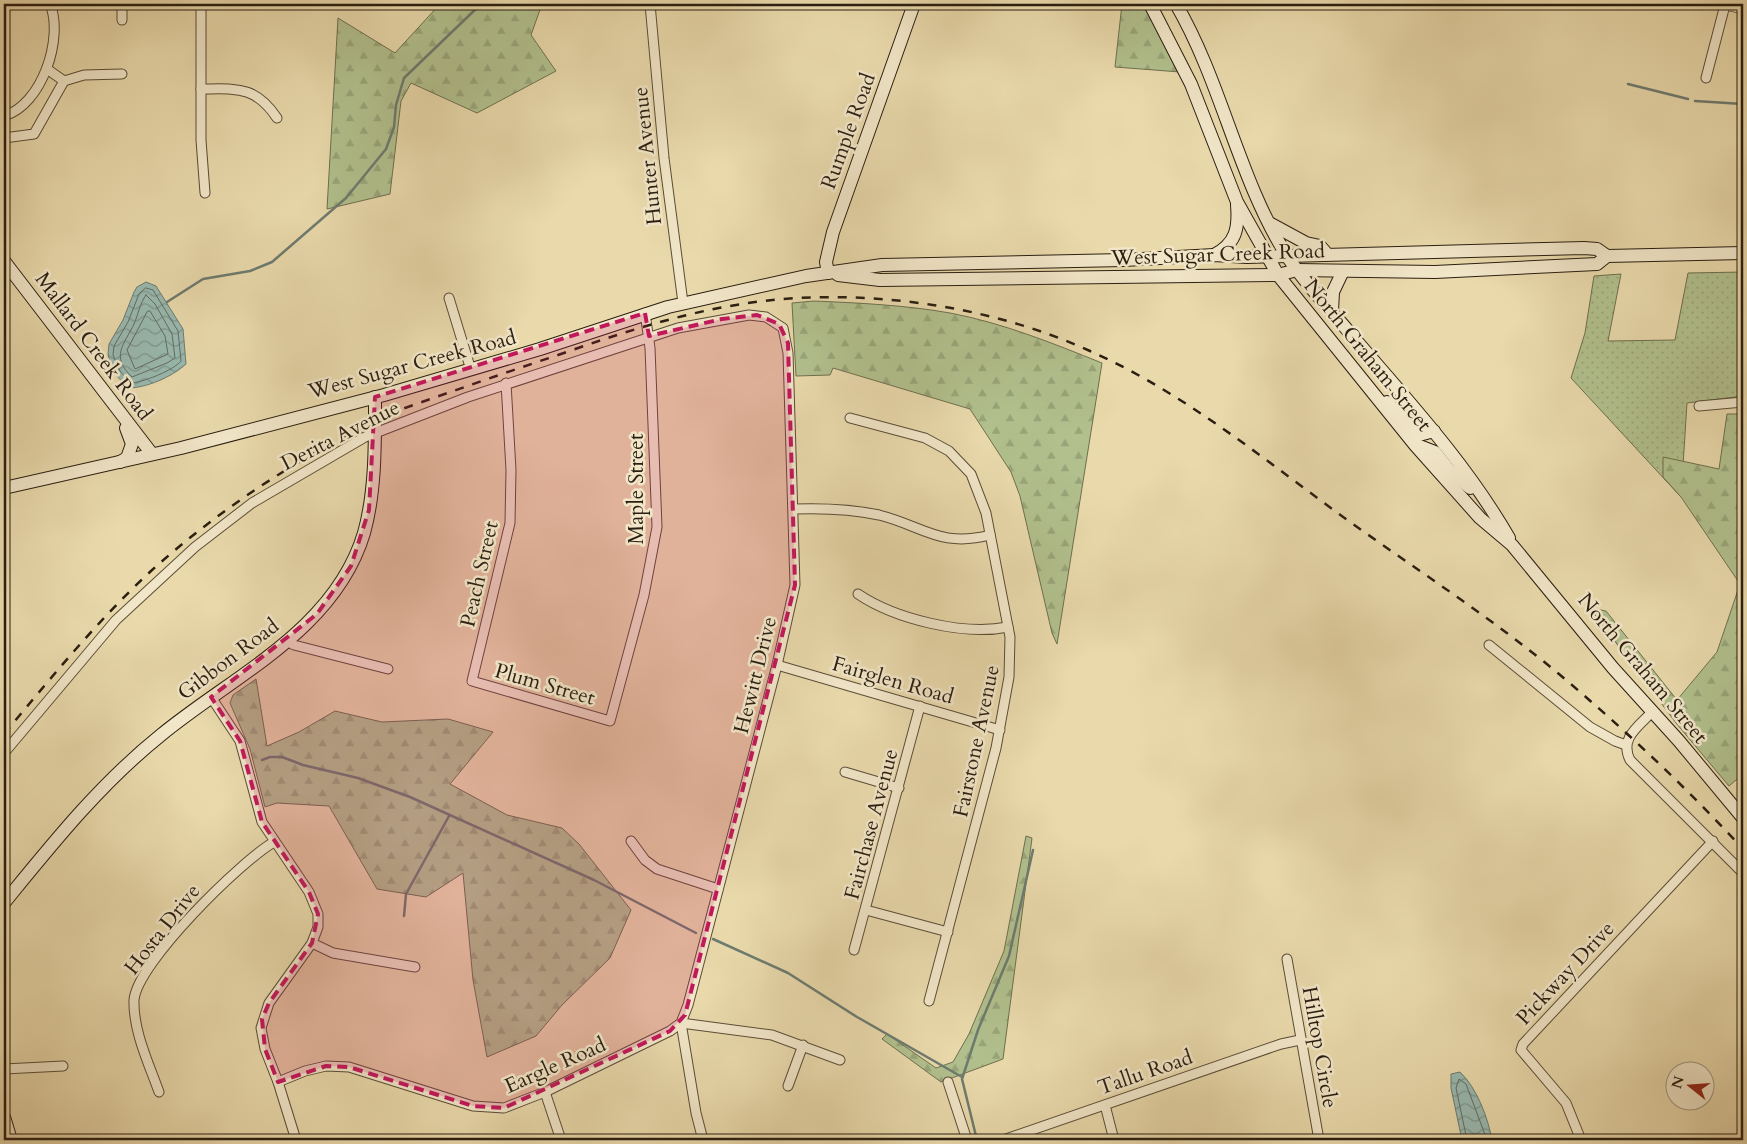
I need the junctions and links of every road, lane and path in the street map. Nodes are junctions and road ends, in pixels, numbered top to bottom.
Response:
1 (50, 4) edge
2 (122, 4) edge
3 (201, 4) edge
4 (650, 4) edge
5 (914, 4) edge
6 (1150, 4) edge
7 (1164, 4) edge
8 (1174, 4) edge
9 (1723, 4) edge
10 (1743, 9) edge
11 (122, 20) dead end
12 (47, 69) junction
13 (122, 74) dead end
14 (1706, 78) dead end
15 (64, 82) junction
16 (201, 89) junction
17 (4, 116) edge
18 (277, 118) dead end
19 (4, 138) edge
20 (205, 193) dead end
21 (1237, 202) junction
22 (1269, 223) junction
23 (1584, 248) junction
24 (1743, 253) edge
25 (1327, 254) junction
26 (1214, 255) junction
27 (1287, 255) junction
28 (1607, 256) junction
29 (1267, 257) junction
30 (4, 261) edge
31 (1028, 262) junction
32 (1528, 266) junction
33 (1298, 270) junction
34 (1344, 271) junction
35 (828, 274) junction
36 (1278, 275) junction
37 (981, 278) junction
38 (448, 298) dead end
39 (683, 303) junction
40 (1332, 311) junction
41 (645, 314) junction
42 (783, 328) joint
43 (650, 336) junction
44 (84, 367) junction
45 (471, 370) junction
46 (506, 384) junction
47 (1369, 387) junction
48 (375, 397) junction
49 (1743, 402) edge
50 (1699, 406) dead end
51 (850, 418) dead end
52 (1434, 431) junction
53 (374, 432) junction
54 (1415, 445) junction
55 (152, 454) junction
56 (120, 462) junction
57 (4, 488) edge
58 (1486, 501) junction
59 (794, 509) junction
60 (990, 535) junction
61 (1512, 545) junction
62 (858, 594) dead end
63 (1008, 627) junction
64 (287, 641) junction
65 (1489, 645) dead end
66 (777, 665) junction
67 (388, 669) dead end
68 (472, 681) joint
69 (211, 697) junction
70 (920, 706) junction
71 (1653, 711) junction
72 (610, 721) joint
73 (1000, 730) junction
74 (1626, 745) junction
75 (4, 753) edge
76 (845, 772) dead end
77 (899, 788) junction
78 (1743, 818) edge
79 (630, 841) dead end
80 (1713, 841) junction
81 (274, 842) junction
82 (1743, 873) edge
83 (718, 889) junction
84 (4, 903) edge
85 (866, 910) junction
86 (948, 932) junction
87 (312, 943) junction
88 (854, 950) dead end
89 (1286, 959) dead end
90 (415, 967) dead end
91 (929, 1002) dead end
92 (681, 1022) junction
93 (1300, 1040) junction
94 (803, 1045) junction
95 (840, 1060) dead end
96 (63, 1066) dead end
97 (4, 1069) edge
98 (278, 1082) junction
99 (948, 1082) dead end
100 (788, 1086) dead end
101 (159, 1092) dead end
102 (545, 1092) junction
103 (1105, 1104) junction
104 (4, 1117) edge
105 (11, 1140) edge
106 (296, 1140) edge
107 (561, 1140) edge
108 (703, 1140) edge
109 (967, 1140) edge
110 (1003, 1140) edge
111 (1114, 1140) edge
112 (1319, 1140) edge
113 (1581, 1140) edge

1 - 12 street
2 - 11 street
3 - 16 street
4 - 39 street, Hunter Avenue
5 - 35 main road, Rumple Road
6 - 21 main road, North Graham Street
7 - 8 main road
8 - 22 main road, North Graham Street
9 - 10 street
9 - 14 street
12 - 15 street
12 - 17 street
13 - 15 street
15 - 19 street
16 - 18 street
16 - 20 street
21 - 26 main road
21 - 29 main road, North Graham Street
22 - 25 main road
22 - 27 main road, North Graham Street
23 - 25 main road, West Sugar Creek Road
23 - 28 main road, West Sugar Creek Road
23 - 32 main road
24 - 28 main road, West Sugar Creek Road
25 - 27 main road, West Sugar Creek Road
26 - 29 main road, West Sugar Creek Road
26 - 31 main road, West Sugar Creek Road
27 - 29 main road, West Sugar Creek Road
27 - 33 main road, North Graham Street
28 - 32 main road, West Sugar Creek Road
29 - 36 main road, North Graham Street
30 - 44 main road, Mallard Creek Road
31 - 35 main road, West Sugar Creek Road
31 - 37 main road
32 - 34 main road, West Sugar Creek Road
33 - 34 main road, West Sugar Creek Road
33 - 36 main road, West Sugar Creek Road
33 - 40 main road, North Graham Street
34 - 40 main road
35 - 37 main road, West Sugar Creek Road
35 - 39 main road, West Sugar Creek Road
36 - 37 main road, West Sugar Creek Road
36 - 47 main road, North Graham Street
38 - 45 street
39 - 41 main road, West Sugar Creek Road
40 - 52 main road, North Graham Street
41 - 43 street, Maple Street
41 - 45 main road, West Sugar Creek Road
42 - 43 street, Derita Avenue
42 - 59 street, Hewitt Drive
43 - 46 street, Derita Avenue
43 - 72 street, Maple Street
44 - 55 main road, Mallard Creek Road
44 - 56 main road
45 - 48 main road, West Sugar Creek Road
46 - 53 street, Derita Avenue
46 - 68 street, Peach Street
47 - 52 main road
47 - 54 main road, North Graham Street
48 - 53 main road, Gibbon Road
48 - 55 main road, West Sugar Creek Road
49 - 50 street
51 - 60 street, Fairstone Avenue
52 - 58 main road, North Graham Street
53 - 64 main road, Gibbon Road
53 - 75 street, Derita Avenue
54 - 58 main road
54 - 61 main road, North Graham Street
55 - 56 main road, West Sugar Creek Road
56 - 57 main road, West Sugar Creek Road
58 - 61 main road, North Graham Street
59 - 60 street
59 - 66 street, Hewitt Drive
60 - 63 street, Fairstone Avenue
61 - 71 main road, North Graham Street
62 - 63 street
63 - 73 street, Fairstone Avenue
64 - 67 street
64 - 69 main road, Gibbon Road
65 - 74 street
66 - 70 street, Fairglen Road
66 - 83 street, Hewitt Drive
68 - 72 street, Plum Street
69 - 81 street
69 - 84 main road, Gibbon Road
70 - 73 street, Fairglen Road
70 - 77 street, Fairchase Avenue
71 - 74 street
71 - 78 main road, North Graham Street
73 - 86 street, Fairstone Avenue
74 - 80 street
76 - 77 street
77 - 85 street, Fairchase Avenue
79 - 83 street
80 - 82 street
80 - 113 street, Pickway Drive
81 - 87 street
81 - 101 street, Hosta Drive
83 - 92 street, Hewitt Drive
85 - 86 street
85 - 88 street, Fairchase Avenue
86 - 91 street, Fairstone Avenue
87 - 90 street
87 - 98 street
89 - 93 street, Hilltop Circle
92 - 94 street
92 - 102 street, Eargle Road
92 - 108 street
93 - 103 street, Tallu Road
93 - 112 street, Hilltop Circle
94 - 95 street
94 - 100 street
96 - 97 street
98 - 102 street, Eargle Road
98 - 106 street
99 - 109 street
102 - 107 street
103 - 110 street, Tallu Road
103 - 111 street
104 - 105 main road

